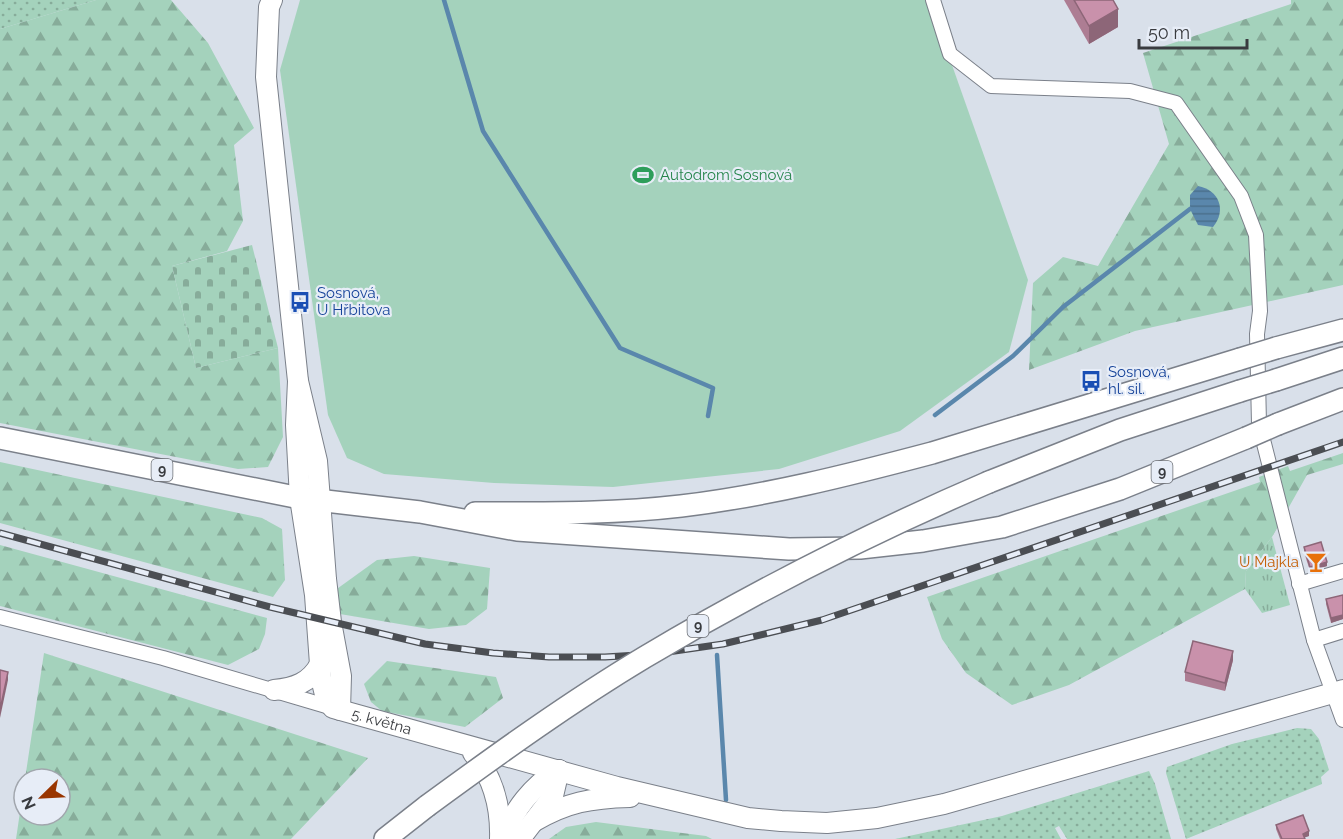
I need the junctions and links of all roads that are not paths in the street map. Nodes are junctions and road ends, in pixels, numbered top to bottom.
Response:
1 (272, 0) edge
2 (933, 0) edge
3 (1343, 330) edge
4 (1343, 358) edge
5 (1343, 363) edge
6 (1276, 380) junction
7 (1343, 399) edge
8 (0, 438) edge
9 (310, 499) junction
10 (420, 512) junction
11 (1343, 571) edge
12 (1299, 584) junction
13 (0, 617) edge
14 (1343, 631) edge
15 (1314, 640) junction
16 (320, 664) junction
17 (274, 690) junction
18 (1338, 692) edge
19 (336, 709) junction
20 (1343, 720) edge
21 (465, 744) junction
22 (559, 770) junction
23 (656, 797) junction
24 (533, 822) junction
25 (385, 839) edge
26 (502, 839) edge
27 (520, 839) edge

1 - 9 street
2 - 12 street
3 - 10 main road, 9, bridge
4 - 6 main road, 9
5 - 6 main road, 9
6 - 25 main road, 9, bridge
7 - 10 main road, 9, bridge
8 - 9 main road, 9
9 - 10 main road, 9
9 - 16 street
9 - 19 street
11 - 12 street
12 - 15 street
13 - 17 street, 5. května
14 - 15 street
15 - 18 street
16 - 17 street
16 - 19 street
17 - 19 street, 5. května
18 - 20 street
18 - 23 street, 5. května
19 - 21 street, 5. května
21 - 22 street, 5. května
21 - 26 street
22 - 23 street, 5. května
22 - 24 street
22 - 26 street
23 - 24 street
24 - 27 street

